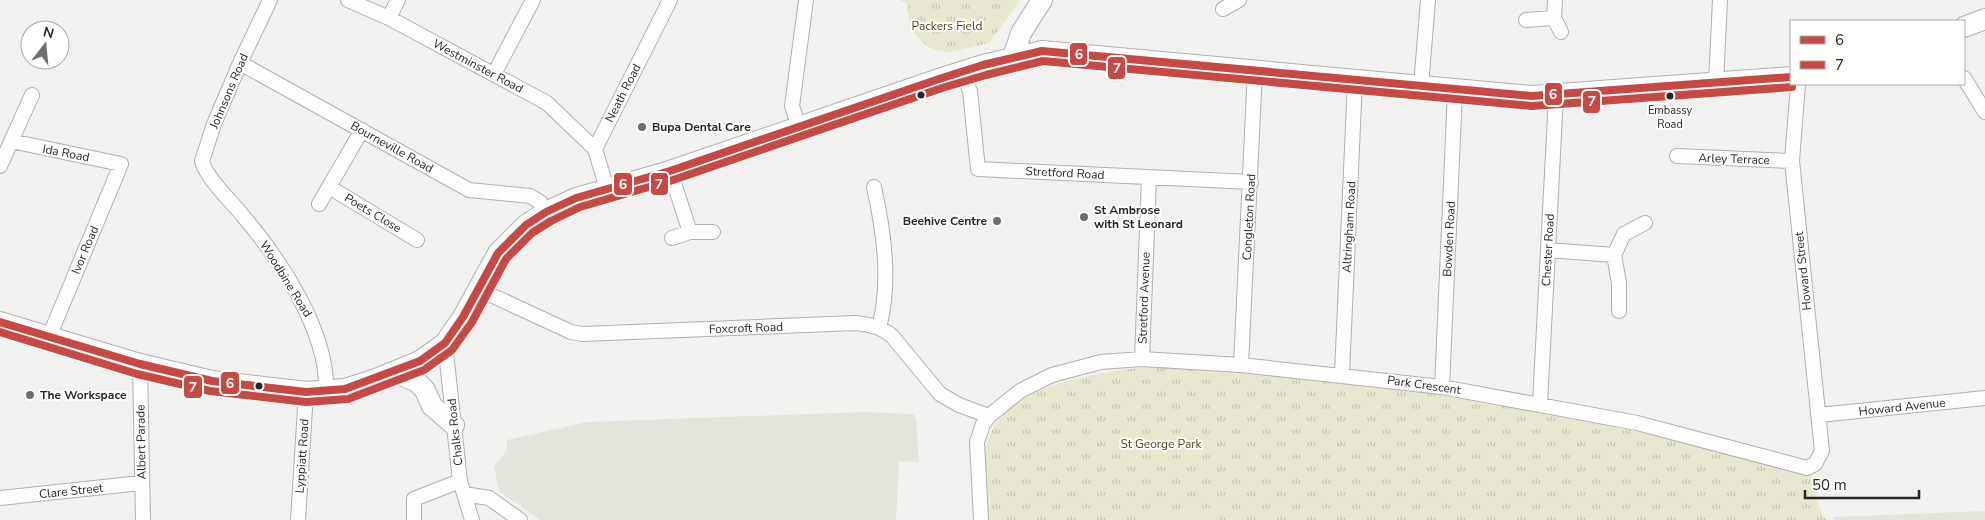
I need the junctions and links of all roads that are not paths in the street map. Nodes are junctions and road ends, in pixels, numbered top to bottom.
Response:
1 (270, 0) edge
2 (348, 0) edge
3 (398, 0) edge
4 (533, 0) edge
5 (670, 0) edge
6 (806, 0) edge
7 (1042, 0) edge
8 (1239, 0) edge
9 (1428, 0) edge
10 (1555, 0) edge
11 (1720, 0) edge
12 (1223, 9) dead end
13 (389, 18) junction
14 (1554, 18) junction
15 (1985, 19) edge
16 (1526, 20) dead end
17 (1965, 27) edge
18 (1561, 32) dead end
19 (1013, 57) junction
20 (240, 63) junction
21 (1255, 70) junction
22 (962, 72) junction
23 (494, 74) junction
24 (1790, 77) edge
25 (1355, 80) junction
26 (1965, 80) edge
27 (1716, 82) junction
28 (1798, 85) edge
29 (1421, 86) junction
30 (1455, 91) junction
31 (32, 95) dead end
32 (1556, 96) junction
33 (1985, 112) edge
34 (799, 128) junction
35 (362, 130) junction
36 (11, 141) junction
37 (595, 149) junction
38 (1677, 156) dead end
39 (1792, 161) junction
40 (121, 164) joint
41 (0, 166) edge
42 (670, 170) junction
43 (1145, 178) junction
44 (214, 181) joint
45 (1251, 182) junction
46 (329, 187) junction
47 (874, 187) dead end
48 (607, 189) junction
49 (320, 204) dead end
50 (546, 212) junction
51 (1645, 223) dead end
52 (690, 232) junction
53 (713, 232) dead end
54 (672, 238) dead end
55 (417, 240) dead end
56 (1548, 250) junction
57 (1614, 255) junction
58 (478, 289) junction
59 (1619, 311) dead end
60 (0, 322) edge
61 (879, 328) junction
62 (49, 337) junction
63 (445, 343) junction
64 (1142, 359) junction
65 (140, 364) junction
66 (1241, 365) junction
67 (388, 374) junction
68 (1342, 374) junction
69 (1442, 387) junction
70 (316, 392) junction
71 (1985, 398) edge
72 (1540, 404) junction
73 (1819, 415) junction
74 (988, 416) junction
75 (454, 425) junction
76 (1820, 457) joint
77 (141, 483) junction
78 (462, 488) junction
79 (0, 498) edge
80 (143, 520) edge
81 (298, 520) edge
82 (414, 520) edge
83 (472, 520) edge
84 (520, 520) edge
85 (981, 520) edge

1 - 20 street, Johnsons Road
2 - 13 street, Westminster Road
3 - 13 street
4 - 23 street
5 - 37 street, Neath Road
6 - 34 street
7 - 19 main road
8 - 12 street
9 - 29 street
10 - 14 street
11 - 27 street
13 - 23 street, Westminster Road
14 - 16 street
14 - 18 street
15 - 17 main road
19 - 21 main road
19 - 22 main road
20 - 35 street, Bourneville Road
20 - 44 street, Johnsons Road
21 - 25 main road
21 - 45 street, Congleton Road
22 - 34 main road
22 - 43 street, Stretford Road
23 - 37 street, Westminster Road
24 - 27 main road
25 - 29 main road
25 - 68 street, Altringham Road
26 - 33 street
27 - 32 main road
28 - 39 street, Howard Street
29 - 30 main road
30 - 32 main road
30 - 69 street, Bowden Road
31 - 36 street
32 - 56 street, Chester Road
34 - 42 main road
35 - 46 street
35 - 50 street, Bourneville Road
36 - 40 street, Ida Road
36 - 41 street
37 - 48 street
38 - 39 street, Arley Terrace
39 - 73 street, Howard Street
40 - 62 street, Ivor Road
42 - 48 main road
42 - 52 street
43 - 45 street, Stretford Road
43 - 64 street, Stretford Avenue
44 - 70 street, Woodbine Road
45 - 66 street, Congleton Road
46 - 49 street
46 - 55 street, Poets Close
47 - 61 street
48 - 50 main road
50 - 58 main road
51 - 57 street
52 - 53 street
52 - 54 street
56 - 57 street
56 - 72 street, Chester Road
57 - 59 street
58 - 61 street, Foxcroft Road
58 - 63 main road
60 - 62 main road
61 - 74 street, Foxcroft Road
62 - 65 main road
63 - 67 main road
63 - 75 street, Chalks Road
64 - 66 street, Park Crescent
64 - 74 street, Park Crescent
65 - 70 main road
65 - 77 street, Albert Parade
66 - 68 street, Park Crescent
67 - 70 main road
67 - 75 main road
68 - 69 street, Park Crescent
69 - 72 street, Park Crescent
70 - 81 street, Lyppiatt Road
71 - 73 street, Howard Avenue
72 - 76 street, Park Crescent
73 - 76 street, Howard Street
74 - 85 street
75 - 78 street, Chalks Road
77 - 79 street, Clare Street
77 - 80 street, Albert Parade
78 - 82 street
78 - 83 street, Chalks Road
78 - 84 street

